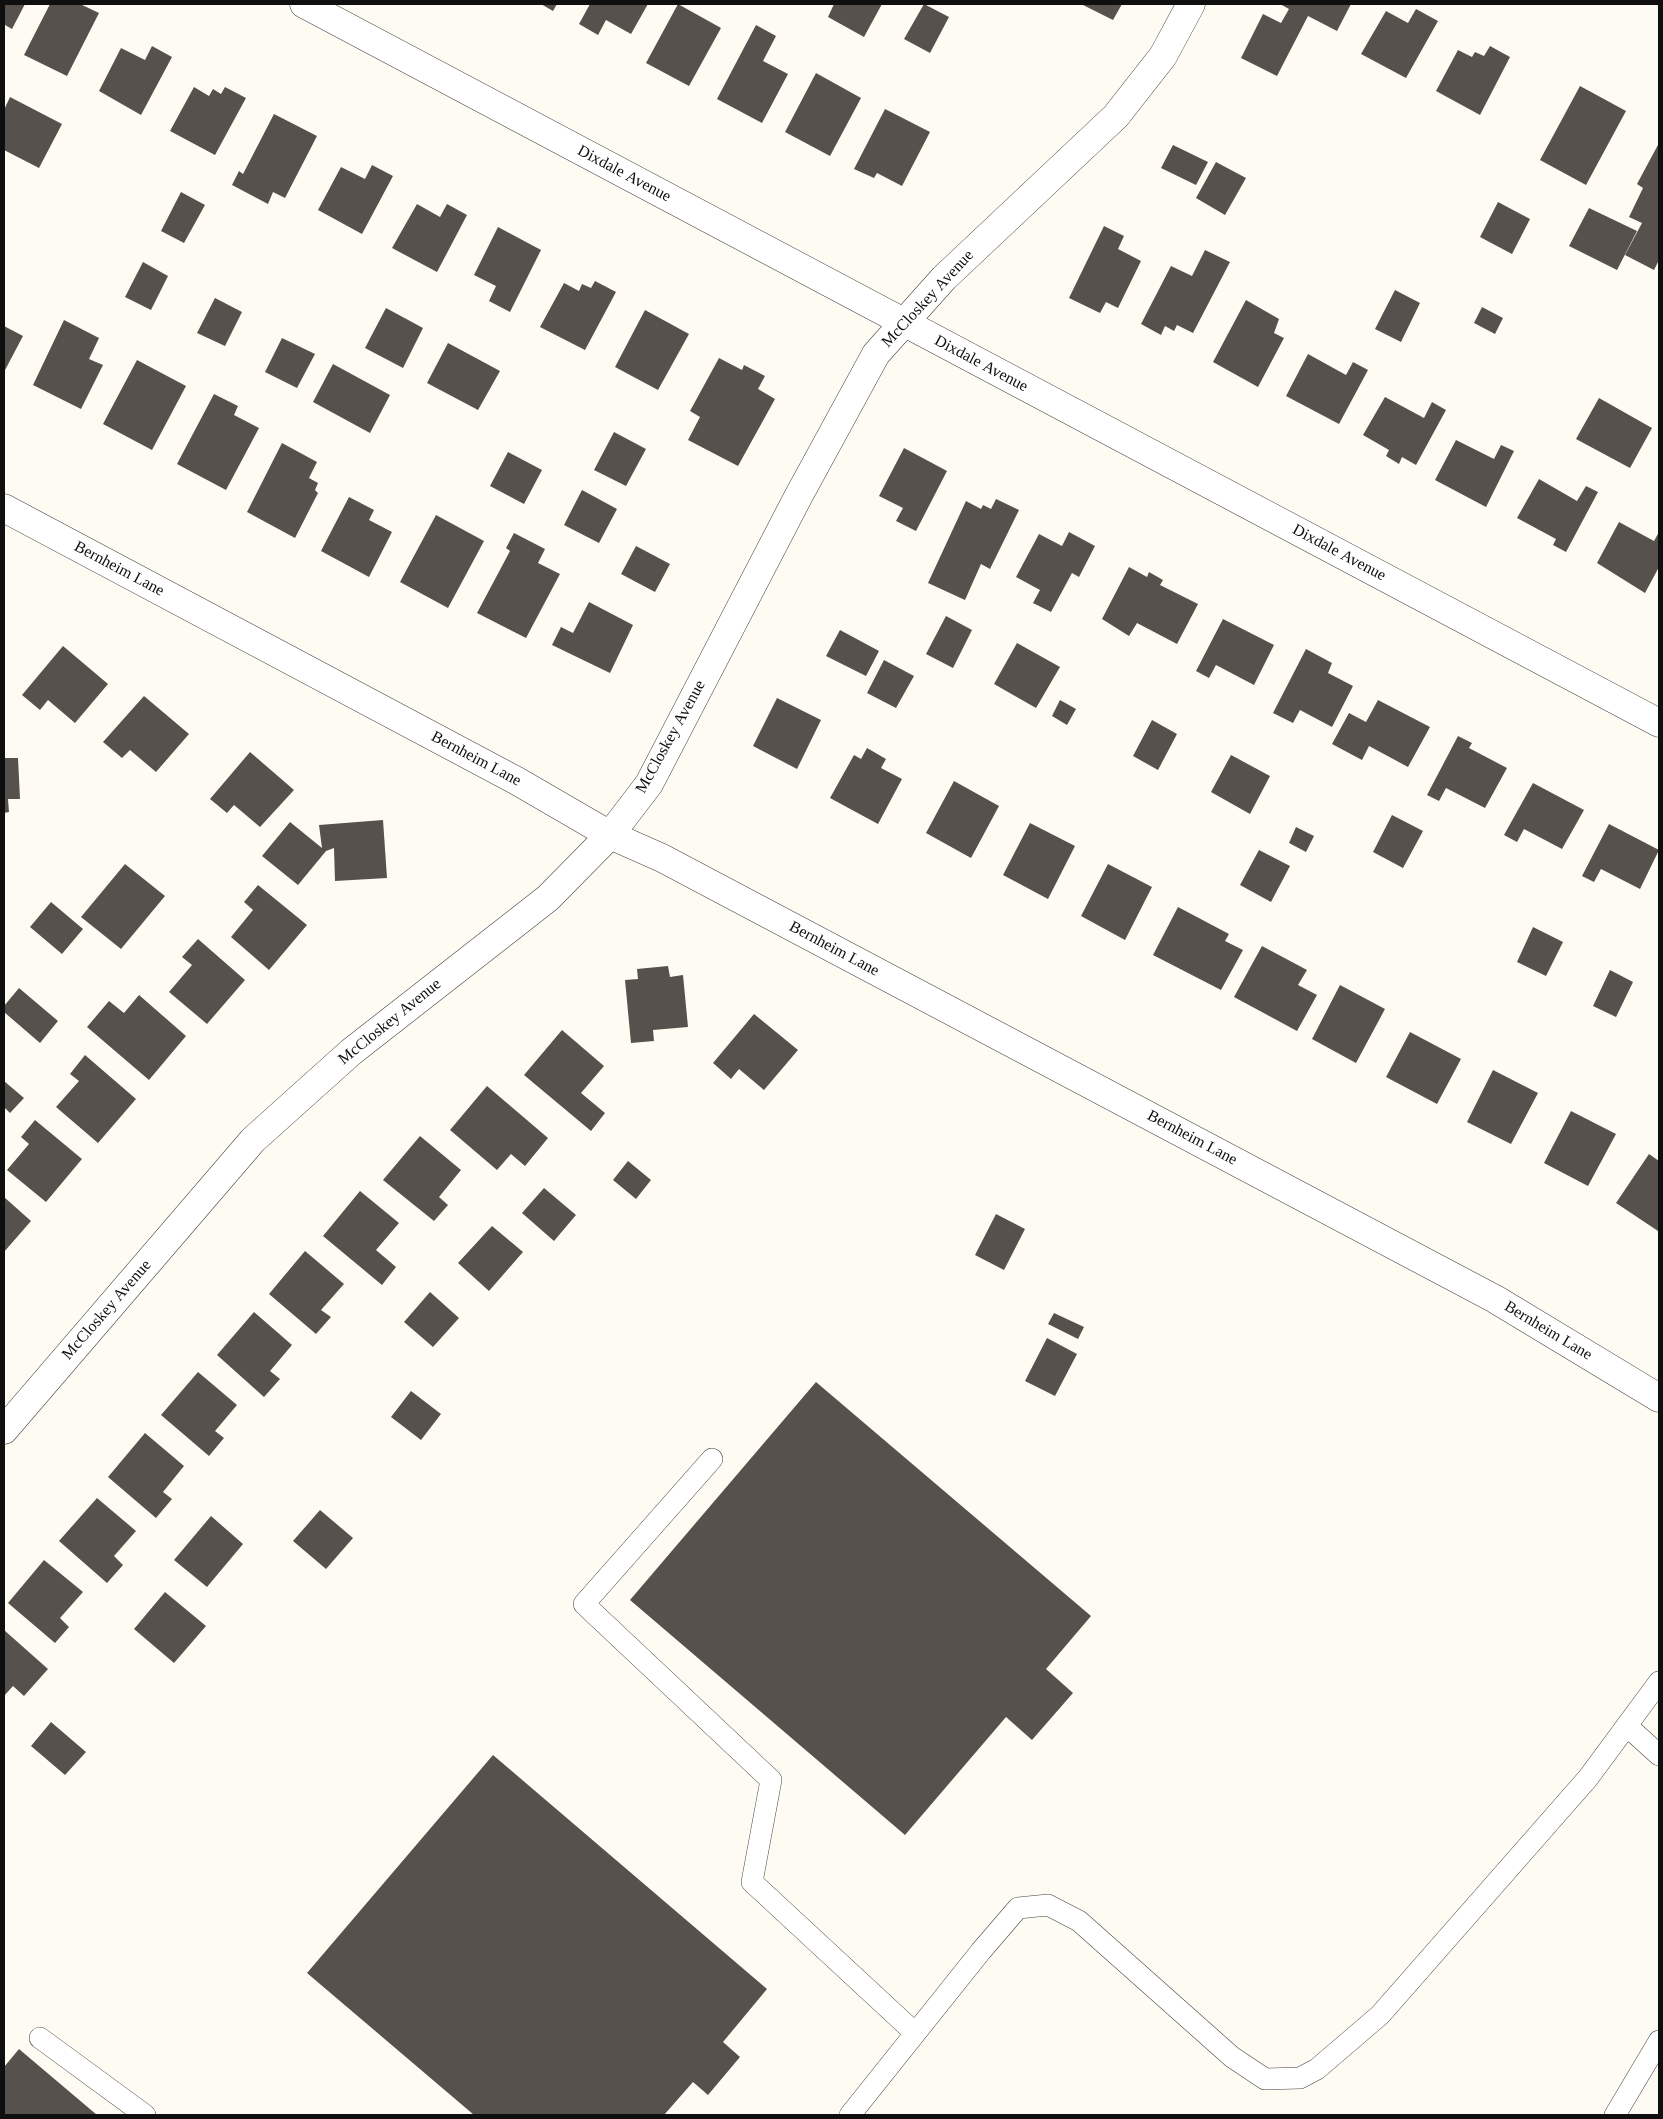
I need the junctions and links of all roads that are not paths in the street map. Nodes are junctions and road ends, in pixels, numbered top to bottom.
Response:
1 (304, 4) edge
2 (1191, 4) edge
3 (903, 322) junction
4 (4, 508) edge
5 (1659, 723) edge
6 (610, 835) junction
7 (1659, 1398) edge
8 (4, 1430) edge
9 (712, 1459) dead end
10 (1659, 1682) edge
11 (1627, 1726) junction
12 (1659, 1755) edge
13 (915, 2033) junction
14 (40, 2038) dead end
15 (1659, 2041) edge
16 (145, 2115) edge
17 (850, 2115) edge
18 (1615, 2115) edge

1 - 3 street, Dixdale Avenue
2 - 3 street, McCloskey Avenue
3 - 5 street, Dixdale Avenue
3 - 6 street, McCloskey Avenue
4 - 6 street, Bernheim Lane
6 - 7 street, Bernheim Lane
6 - 8 street, McCloskey Avenue
9 - 13 lane
10 - 11 lane
11 - 12 lane
11 - 13 lane
13 - 17 lane
14 - 16 lane
15 - 18 lane

